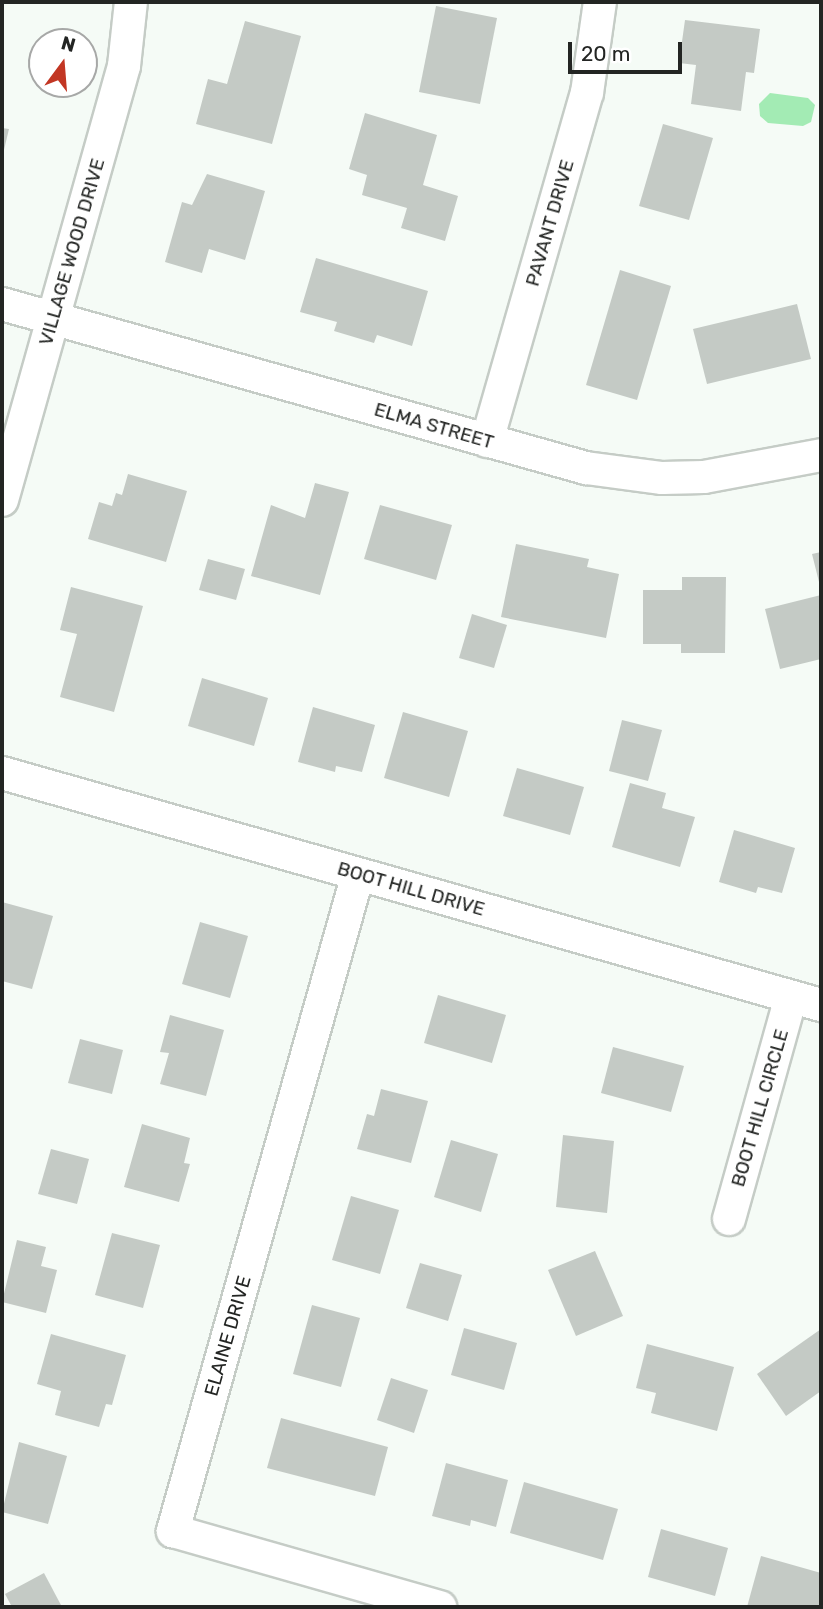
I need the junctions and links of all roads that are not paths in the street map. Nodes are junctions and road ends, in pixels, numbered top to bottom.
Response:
1 (131, 2) edge
2 (600, 2) edge
3 (2, 304) edge
4 (53, 319) junction
5 (487, 441) junction
6 (821, 455) edge
7 (2, 500) edge
8 (2, 773) edge
9 (358, 874) junction
10 (791, 997) junction
11 (821, 1005) edge
12 (729, 1219) dead end
13 (440, 1607) edge

1 - 4 street, VILLAGE WOOD DRIVE
2 - 5 street, PAVANT DRIVE
3 - 4 street, ELMA STREET
4 - 5 street, ELMA STREET
4 - 7 street, VILLAGE WOOD DRIVE
5 - 6 street, ELMA STREET
8 - 9 street, BOOT HILL DRIVE
9 - 10 street, BOOT HILL DRIVE
9 - 13 street, ELAINE DRIVE
10 - 11 street, BOOT HILL DRIVE
10 - 12 street, BOOT HILL CIRCLE

